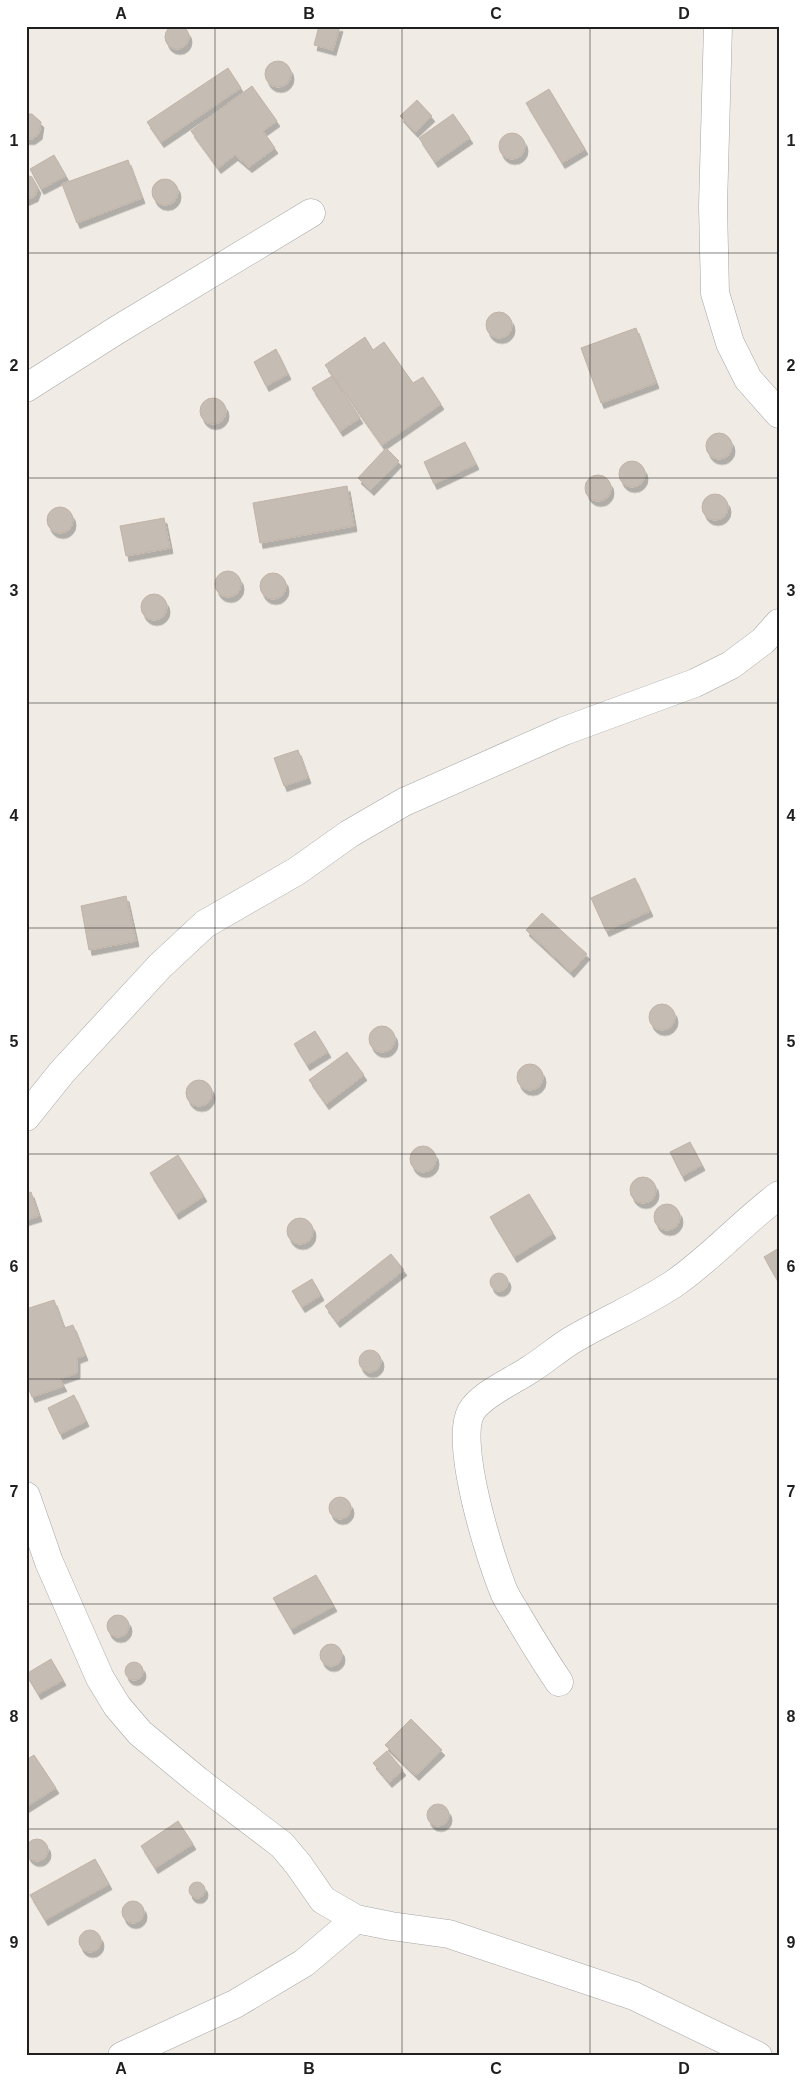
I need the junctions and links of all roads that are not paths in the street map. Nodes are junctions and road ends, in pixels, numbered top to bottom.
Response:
1 (718, 26) edge
2 (311, 214) dead end
3 (26, 388) edge
4 (779, 414) edge
5 (779, 623) edge
6 (30, 1105) edge
7 (779, 1196) edge
8 (26, 1496) edge
9 (559, 1682) dead end
10 (356, 1919) junction
11 (122, 2056) edge
12 (758, 2056) edge

1 - 4 street
2 - 3 street
5 - 6 street
7 - 9 street
8 - 10 street
10 - 11 street
10 - 12 street

